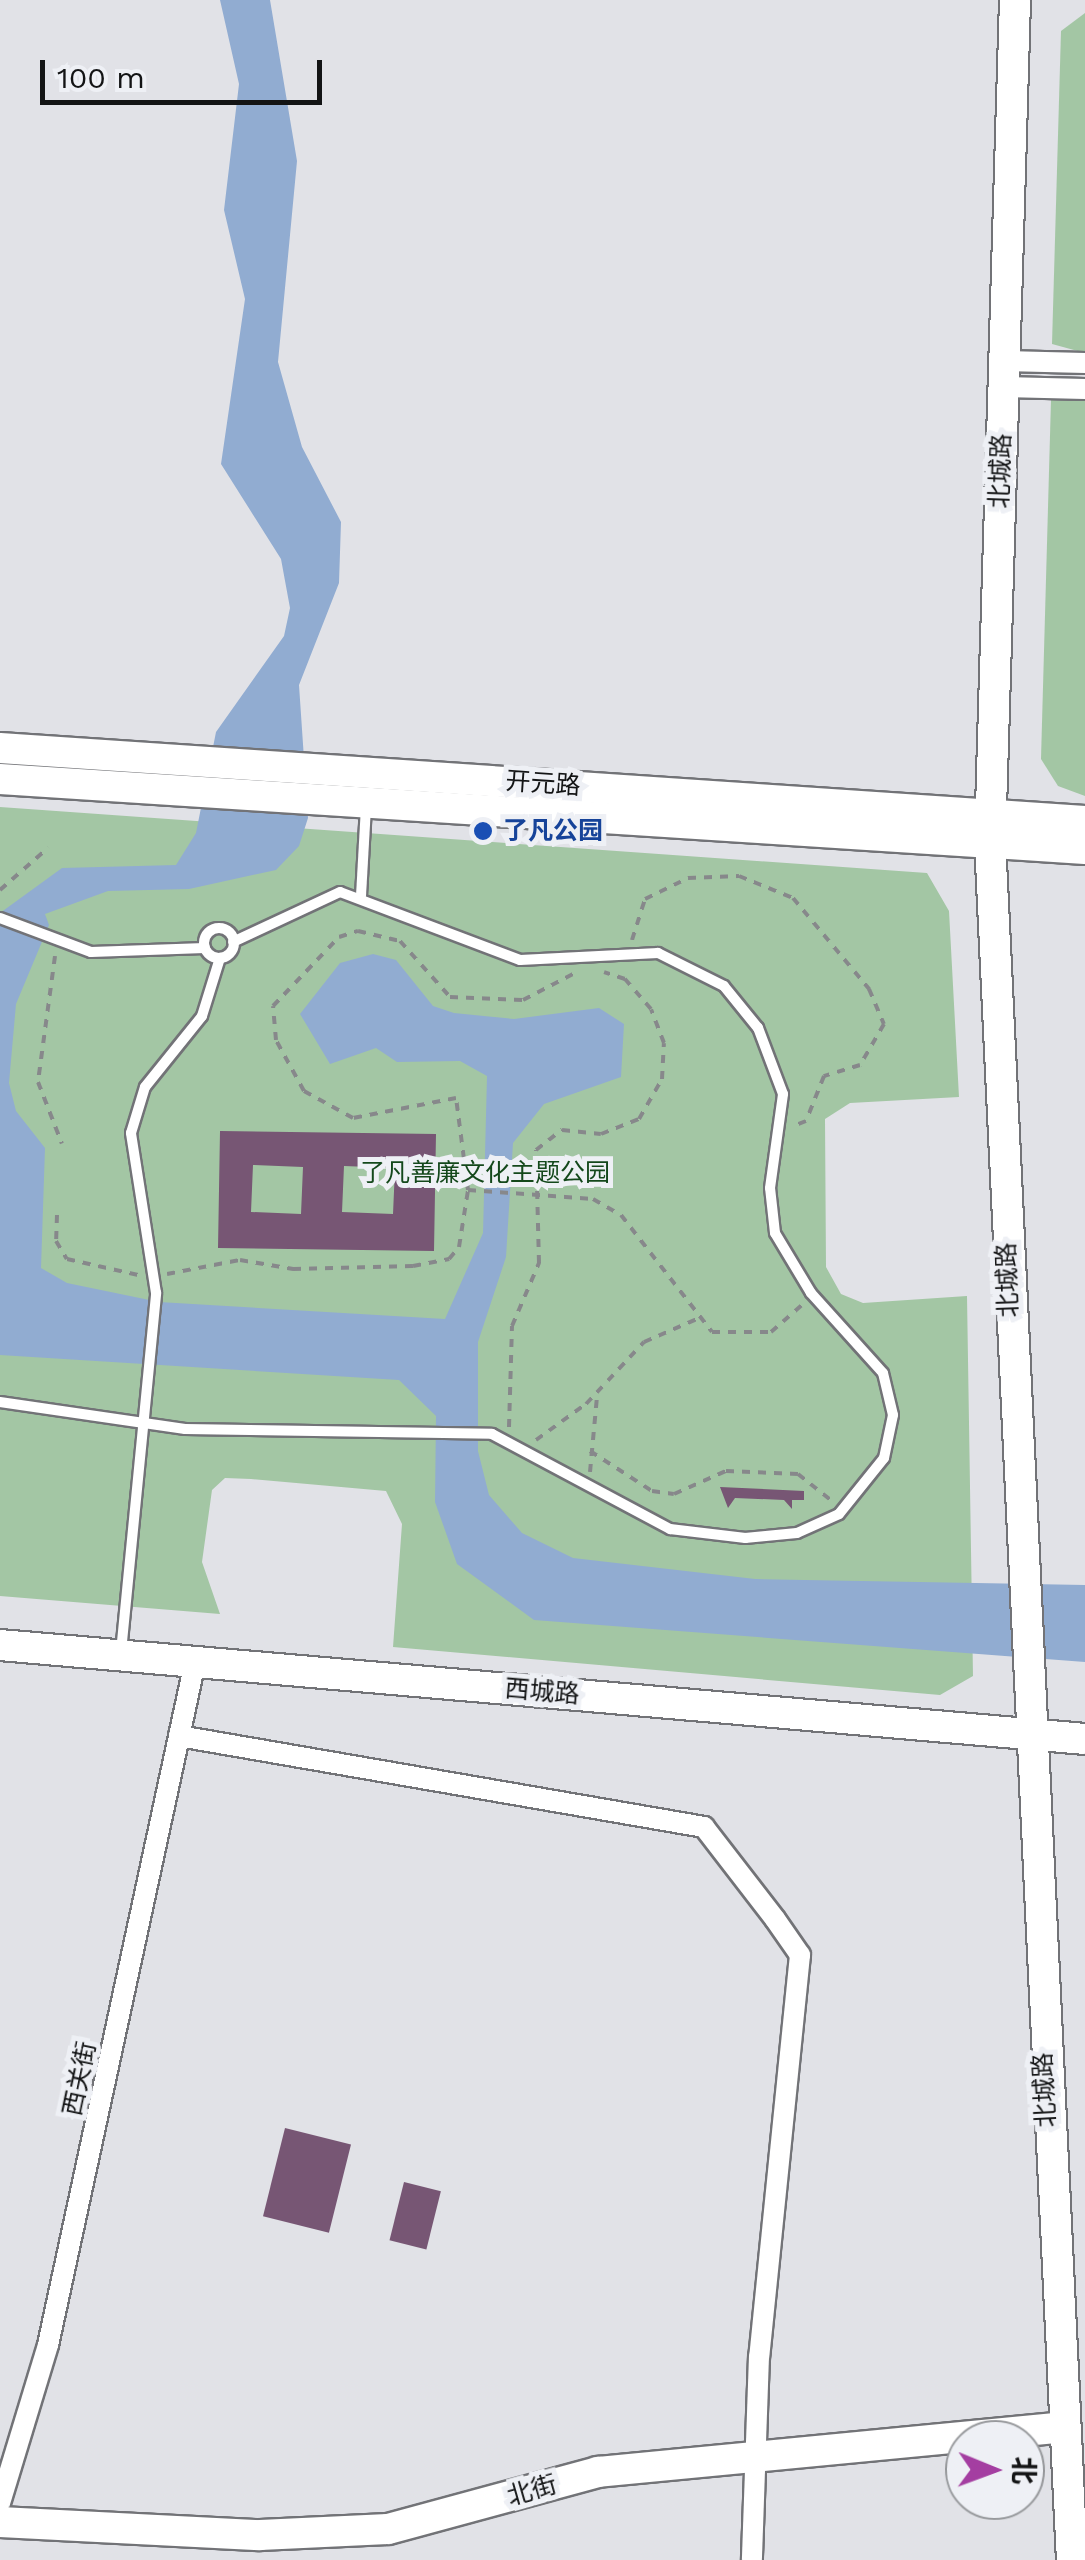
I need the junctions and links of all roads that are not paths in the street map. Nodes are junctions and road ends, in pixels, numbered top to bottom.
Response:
1 (1016, 0) edge
2 (1085, 363) edge
3 (1004, 374) junction
4 (1085, 389) edge
5 (0, 748) edge
6 (0, 779) edge
7 (366, 805) junction
8 (1085, 821) edge
9 (991, 828) junction
10 (1085, 849) edge
11 (361, 896) junction
12 (0, 918) edge
13 (234, 942) junction
14 (205, 948) junction
15 (220, 958) junction
16 (0, 1402) edge
17 (144, 1425) junction
18 (0, 1644) edge
19 (120, 1655) junction
20 (195, 1662) junction
21 (1026, 1734) junction
22 (179, 1736) junction
23 (1085, 1739) edge
24 (1064, 2427) junction
25 (756, 2451) junction
26 (0, 2502) edge
27 (0, 2522) edge
28 (752, 2560) edge
29 (1072, 2560) edge

1 - 3 street, 北城路
2 - 3 street
3 - 4 street
3 - 9 street, 北城路
5 - 9 street, 开元路
6 - 7 street, 开元路
7 - 9 street, 开元路
7 - 11 lane
8 - 9 street, 开元路
9 - 10 street, 开元路
9 - 21 street, 北城路
11 - 13 lane
11 - 17 lane
12 - 14 lane
13 - 14 lane
13 - 15 lane
14 - 15 lane
15 - 17 lane
16 - 17 lane
17 - 19 lane
18 - 19 street, 西城路
19 - 20 street, 西城路
20 - 21 street, 西城路
20 - 22 street, 西关街
21 - 23 street, 西城路
21 - 24 street, 北城路
22 - 25 street
22 - 26 street, 西关街
24 - 25 street, 北街
24 - 29 street, 北城路
25 - 27 street, 北街
25 - 28 street

